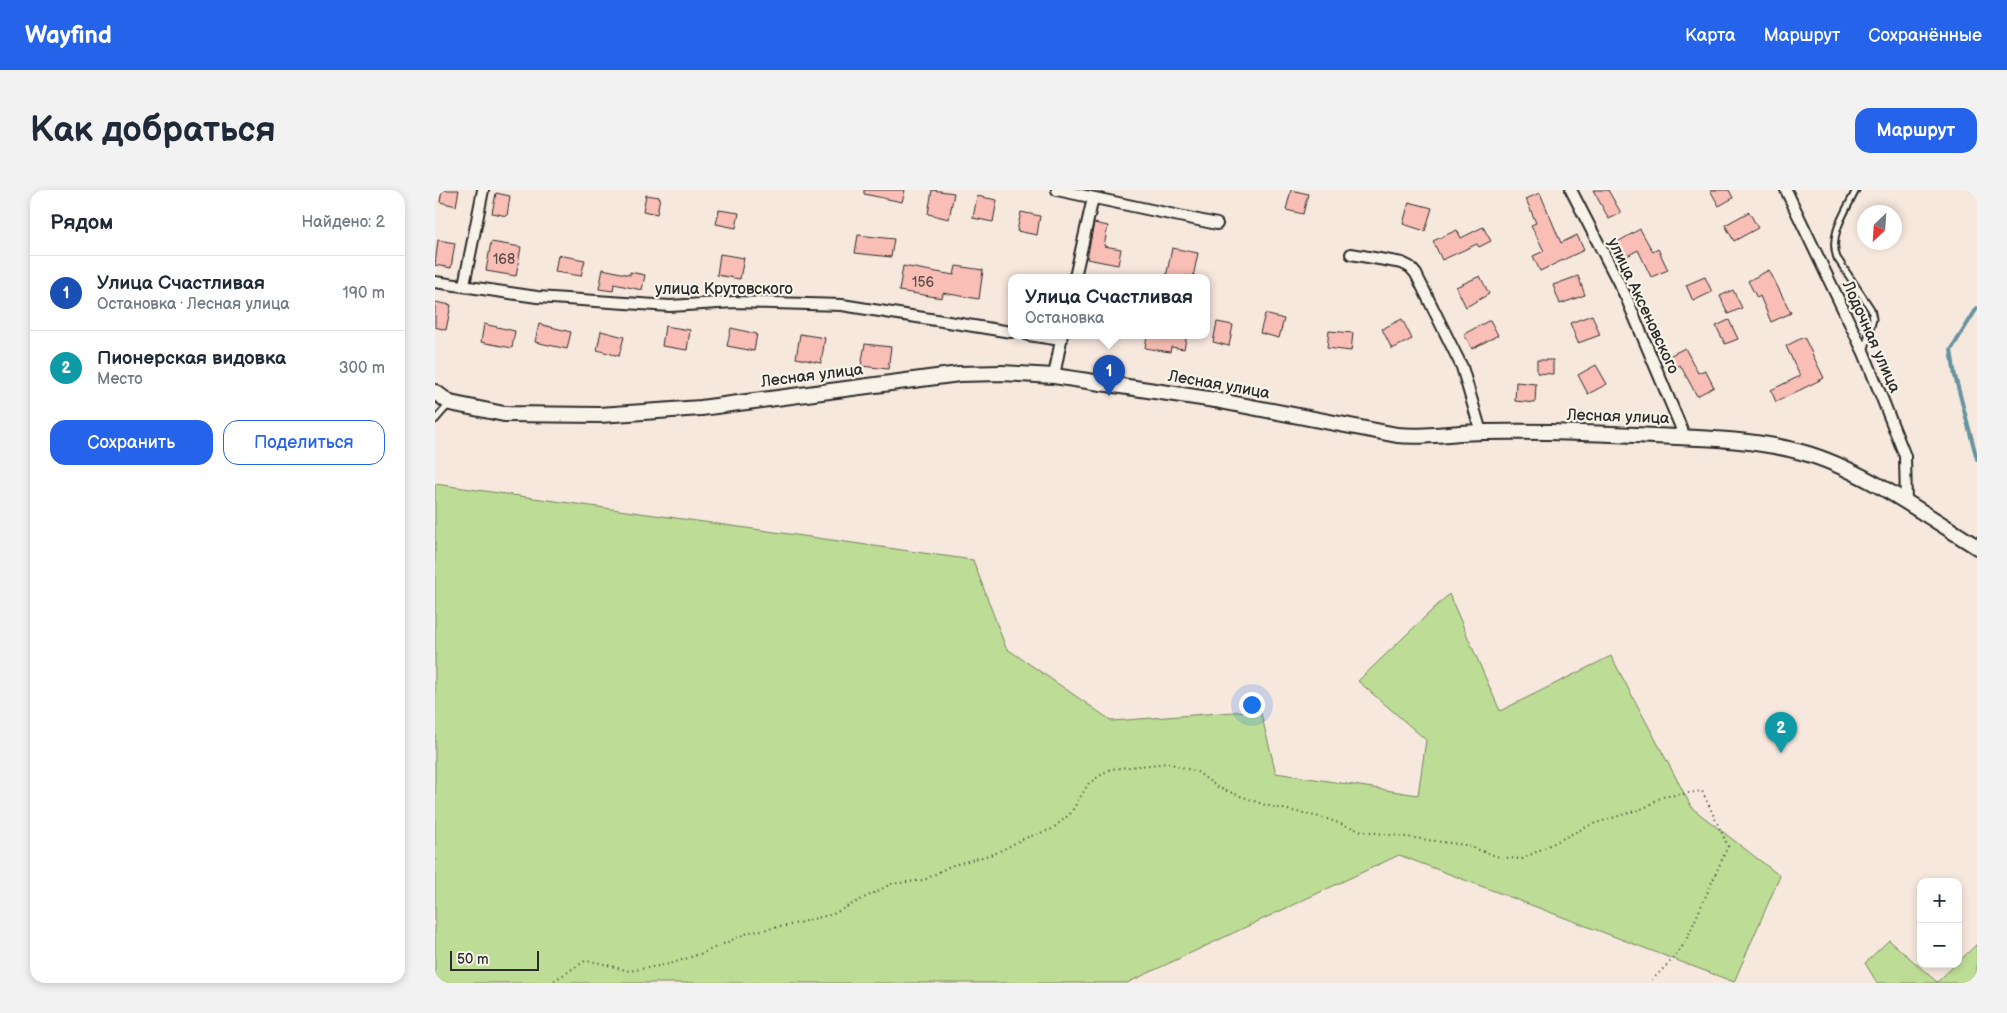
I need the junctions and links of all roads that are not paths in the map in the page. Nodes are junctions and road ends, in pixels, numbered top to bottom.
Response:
1 (483, 190) edge
2 (1057, 190) edge
3 (1571, 190) edge
4 (1786, 190) edge
5 (1856, 190) edge
6 (1093, 198) junction
7 (1217, 224) dead end
8 (1351, 254) dead end
9 (1076, 274) edge
10 (435, 282) edge
11 (464, 285) junction
12 (1008, 332) edge
13 (1062, 339) edge
14 (1864, 353) junction
15 (1054, 376) junction
16 (435, 392) edge
17 (450, 403) junction
18 (435, 420) edge
19 (1481, 432) junction
20 (1685, 437) junction
21 (1906, 503) junction
22 (1977, 547) edge

1 - 11 street
2 - 6 street
3 - 20 street, улица Аксеновского
4 - 14 street, Лодочная улица
5 - 14 lane
6 - 7 street
6 - 9 street
8 - 19 street
10 - 11 street, улица Крутовского
11 - 12 street, улица Крутовского
13 - 15 street
14 - 21 street, Лодочная улица
15 - 17 main road, Лесная улица
15 - 19 main road, Лесная улица
16 - 17 main road, Лесная улица
17 - 18 lane
19 - 20 main road, Лесная улица
20 - 21 main road, Лесная улица
21 - 22 main road, Лесная улица

